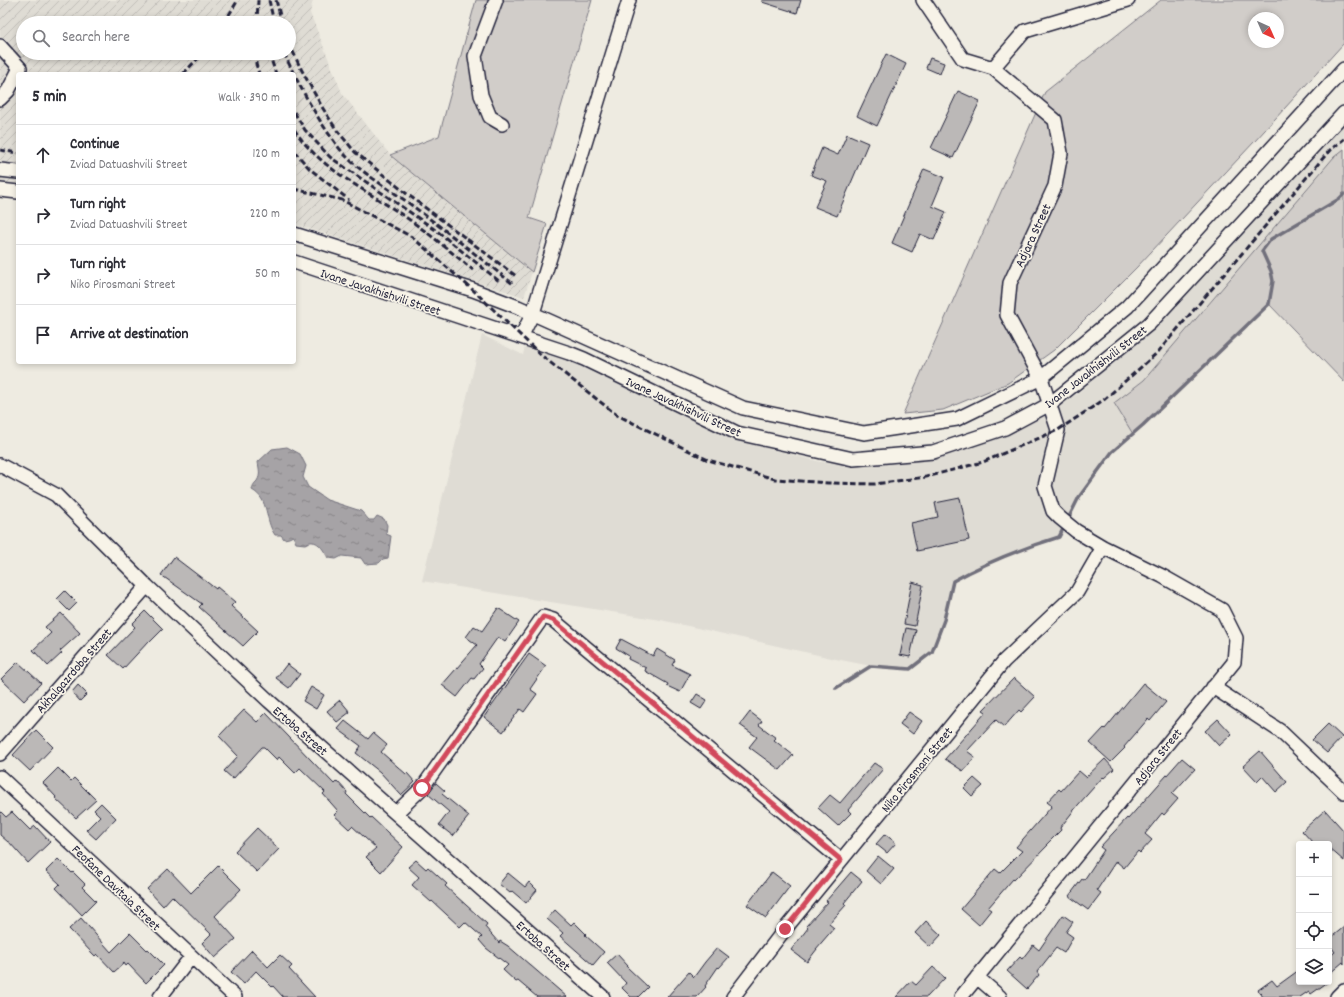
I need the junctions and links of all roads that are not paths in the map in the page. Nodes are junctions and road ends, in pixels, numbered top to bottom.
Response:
1 (496, 0) edge
2 (630, 0) edge
3 (923, 0) edge
4 (1128, 0) edge
5 (0, 46) edge
6 (993, 68) junction
7 (1344, 69) edge
8 (18, 72) edge
9 (16, 76) edge
10 (0, 99) edge
11 (1344, 113) edge
12 (502, 124) dead end
13 (0, 170) edge
14 (16, 172) edge
15 (0, 190) edge
16 (16, 192) edge
17 (296, 235) edge
18 (296, 263) edge
19 (533, 312) junction
20 (521, 337) junction
21 (1041, 378) junction
22 (1050, 404) junction
23 (0, 465) edge
24 (1103, 547) junction
25 (147, 586) junction
26 (1213, 687) junction
27 (0, 754) edge
28 (0, 777) edge
29 (1344, 792) edge
30 (396, 813) junction
31 (841, 860) junction
32 (191, 957) junction
33 (977, 977) junction
34 (1344, 990) edge
35 (160, 997) edge
36 (234, 997) edge
37 (603, 997) edge
38 (733, 997) edge
39 (961, 997) edge
40 (1000, 997) edge
41 (1337, 997) edge

1 - 12 street
2 - 19 street
3 - 6 street, Adjara Street
4 - 6 street
5 - 8 street
6 - 21 street, Adjara Street
7 - 21 street
9 - 10 street
11 - 22 street, Ivane Javakhishvili Street
13 - 14 street
15 - 16 street
17 - 19 street
18 - 20 street, Ivane Javakhishvili Street
19 - 20 street
19 - 21 street
20 - 22 street, Ivane Javakhishvili Street
21 - 22 street, Adjara Street
22 - 24 street, Adjara Street
23 - 25 street, Ertoba Street
24 - 26 street, Adjara Street
24 - 31 street, Niko Pirosmani Street
25 - 27 street, Akhalgazrdoba Street
25 - 30 street, Ertoba Street
26 - 29 street
26 - 33 street, Adjara Street
28 - 32 street, Feofane Davitaia Street
30 - 31 street
30 - 37 street, Ertoba Street
31 - 38 street, Niko Pirosmani Street
32 - 35 street
32 - 36 street, Feofane Davitaia Street
33 - 39 street, Adjara Street
33 - 40 street
34 - 41 street

